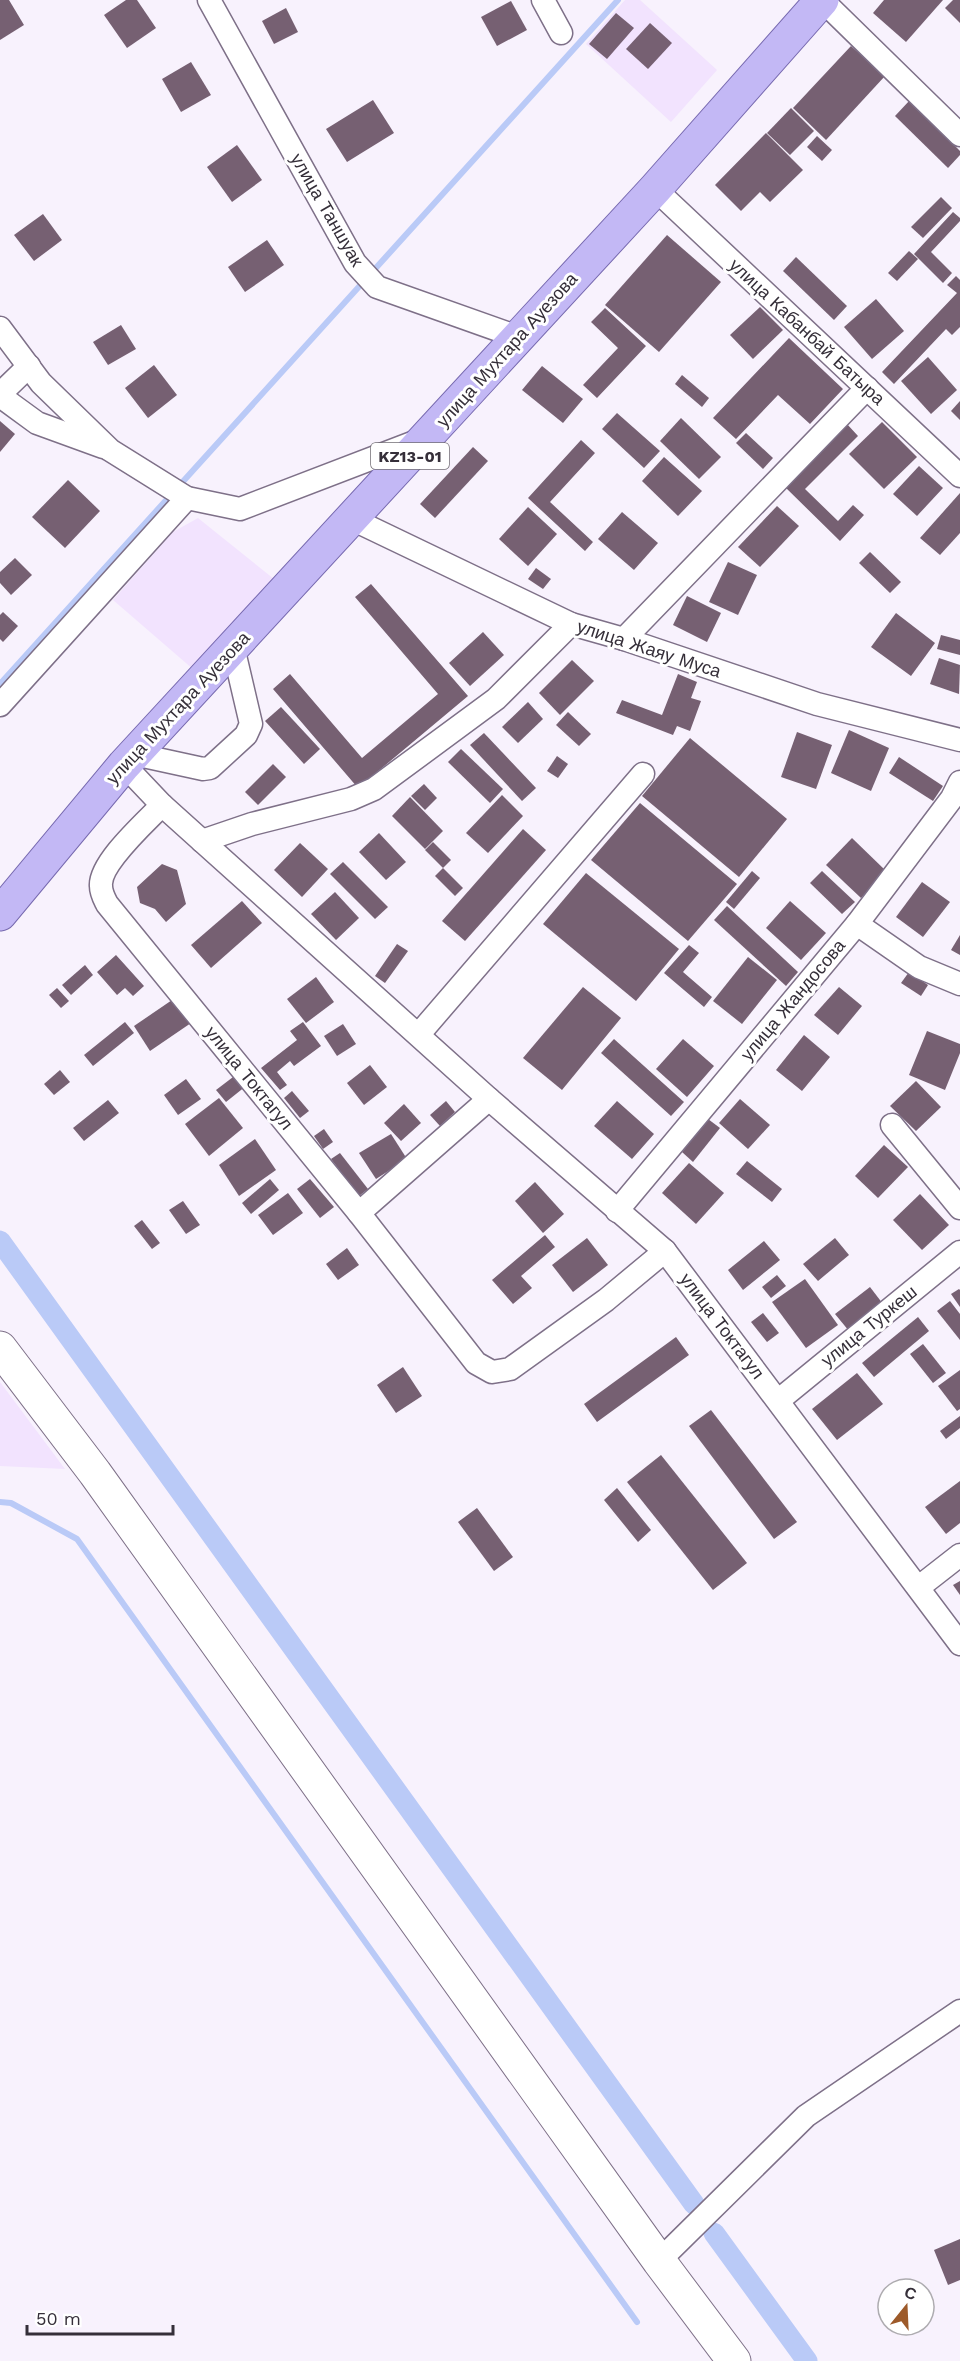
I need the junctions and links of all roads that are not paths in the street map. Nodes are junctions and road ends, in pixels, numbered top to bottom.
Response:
1 (209, 0) edge
2 (543, 0) edge
3 (822, 0) edge
4 (561, 33) dead end
5 (960, 135) edge
6 (654, 189) junction
7 (0, 328) edge
8 (518, 337) junction
9 (28, 366) junction
10 (867, 387) junction
11 (0, 395) edge
12 (427, 437) junction
13 (110, 450) junction
14 (960, 476) edge
15 (180, 493) junction
16 (352, 519) junction
17 (571, 624) junction
18 (624, 639) junction
19 (233, 647) junction
20 (0, 705) edge
21 (960, 740) edge
22 (129, 759) junction
23 (643, 774) dead end
24 (960, 782) edge
25 (162, 805) junction
26 (202, 841) junction
27 (0, 914) edge
28 (857, 924) junction
29 (960, 984) edge
30 (419, 1034) junction
31 (489, 1099) junction
32 (892, 1125) dead end
33 (960, 1208) edge
34 (617, 1210) junction
35 (359, 1213) junction
36 (665, 1251) junction
37 (960, 1252) edge
38 (0, 1348) edge
39 (779, 1400) junction
40 (960, 1555) edge
41 (919, 1587) junction
42 (960, 1644) edge
43 (960, 2011) edge
44 (659, 2261) junction
45 (734, 2361) edge

1 - 8 street, улица Таншуак
2 - 4 street
3 - 5 street
3 - 6 main road, улица Мухтара Ауезова / KZ13-01
6 - 8 main road, улица Мухтара Ауезова / KZ13-01
6 - 10 street, улица Кабанбай Батыра
7 - 9 street
8 - 12 main road, улица Мухтара Ауезова / KZ13-01
9 - 11 street
9 - 13 street
10 - 14 street, улица Кабанбай Батыра
10 - 18 street
11 - 13 street
12 - 15 street
12 - 16 main road, улица Мухтара Ауезова / KZ13-01
13 - 15 street
15 - 20 street
16 - 17 street, улица Жаяу Муса
16 - 19 main road, улица Мухтара Ауезова / KZ13-01
17 - 18 street, улица Жаяу Муса
17 - 26 street
18 - 21 street, улица Жаяу Муса
19 - 22 main road, улица Мухтара Ауезова / KZ13-01
19 - 22 street
22 - 25 street, улица Токтагул
22 - 27 main road, улица Мухтара Ауезова / KZ13-01
23 - 30 street
24 - 28 street, улица Жандосова
25 - 26 street, улица Токтагул
25 - 35 street, улица Токтагул
26 - 30 street, улица Токтагул
28 - 29 street
28 - 34 street, улица Жандосова
30 - 31 street, улица Токтагул
31 - 34 street, улица Токтагул
31 - 35 street
32 - 33 street
34 - 36 street, улица Токтагул
35 - 36 street, улица Токтагул
36 - 39 street, улица Токтагул
37 - 39 street, улица Туркеш
38 - 44 main road
39 - 41 street, улица Токтагул
40 - 41 street
41 - 42 street, улица Токтагул
43 - 44 street
44 - 45 main road

